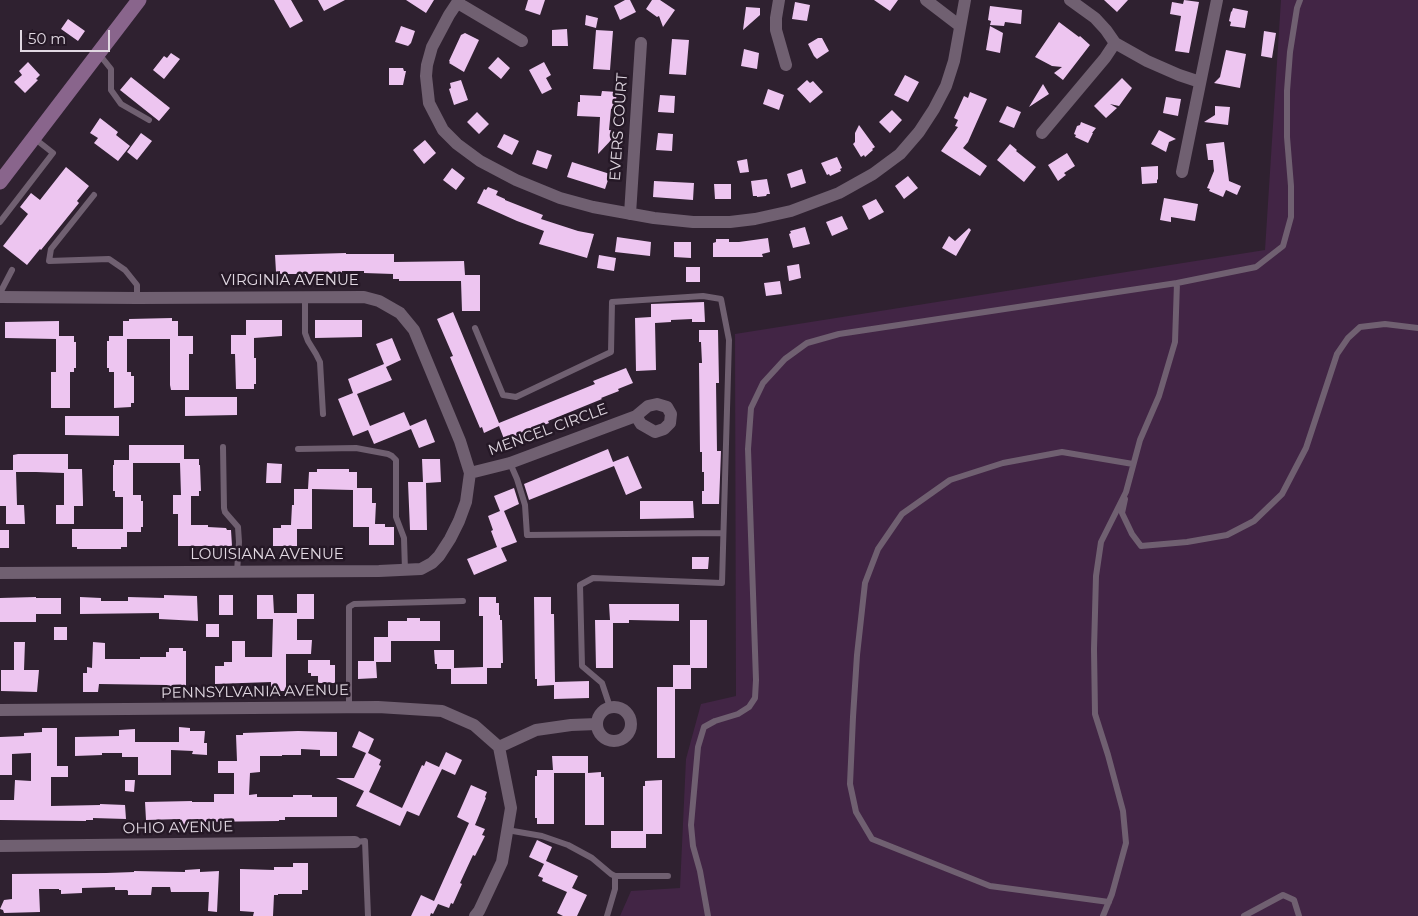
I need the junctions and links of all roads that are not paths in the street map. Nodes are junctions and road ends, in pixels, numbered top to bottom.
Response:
1 (139, 0) edge
2 (779, 0) edge
3 (926, 0) edge
4 (965, 0) edge
5 (1070, 0) edge
6 (1217, 0) edge
7 (1300, 0) edge
8 (458, 1) edge
9 (960, 26) junction
10 (522, 41) dead end
11 (641, 42) dead end
12 (1115, 43) junction
13 (98, 53) junction
14 (786, 65) dead end
15 (1200, 82) junction
16 (149, 120) dead end
17 (1042, 132) dead end
18 (34, 138) junction
19 (1182, 172) dead end
20 (0, 182) edge
21 (94, 194) dead end
22 (630, 214) junction
23 (0, 222) edge
24 (12, 270) dead end
25 (1177, 283) junction
26 (0, 293) edge
27 (0, 297) edge
28 (304, 297) junction
29 (137, 298) junction
30 (475, 328) dead end
31 (1418, 328) edge
32 (323, 414) dead end
33 (636, 416) dead end
34 (223, 447) dead end
35 (298, 449) dead end
36 (510, 463) junction
37 (1133, 464) junction
38 (470, 473) junction
39 (1126, 492) junction
40 (723, 534) junction
41 (405, 570) junction
42 (237, 572) junction
43 (0, 573) edge
44 (463, 601) dead end
45 (349, 707) junction
46 (610, 708) junction
47 (0, 710) edge
48 (597, 724) junction
49 (499, 747) junction
50 (508, 830) junction
51 (355, 842) joint
52 (0, 846) edge
53 (616, 876) junction
54 (668, 876) dead end
55 (1109, 902) junction
56 (368, 916) edge
57 (474, 916) edge
58 (607, 916) edge
59 (708, 916) edge
60 (1103, 916) edge
61 (1244, 916) edge
62 (1299, 916) edge

1 - 13 main road
2 - 14 street
3 - 9 street
4 - 9 street
5 - 12 street
6 - 15 street
7 - 25 lane
8 - 10 street
8 - 22 street
9 - 22 street
11 - 22 street, EVERS COURT
12 - 15 street
12 - 17 street
13 - 16 lane
13 - 18 main road
15 - 19 street
18 - 20 main road
18 - 23 lane
21 - 29 lane
24 - 26 lane
25 - 37 lane
25 - 59 lane
27 - 29 street, VIRGINIA AVENUE
28 - 29 street, VIRGINIA AVENUE
28 - 32 lane
28 - 38 street, VIRGINIA AVENUE
30 - 40 lane
31 - 39 lane
33 - 36 street, MENCEL CIRCLE
34 - 42 lane
35 - 41 lane
36 - 38 street, MENCEL CIRCLE
36 - 40 lane
37 - 39 lane
37 - 55 lane
38 - 41 street, LOUISIANA AVENUE
39 - 55 lane
40 - 46 lane
41 - 42 street, LOUISIANA AVENUE
42 - 43 street, LOUISIANA AVENUE
44 - 45 lane
45 - 47 street, PENNSYLVANIA AVENUE
45 - 49 street, PENNSYLVANIA AVENUE
46 - 48 street
46 - 48 street
48 - 49 street
49 - 50 street
50 - 53 lane
50 - 57 street
51 - 52 street, OHIO AVENUE
51 - 56 lane
53 - 54 lane
53 - 58 lane
55 - 60 lane
61 - 62 lane

